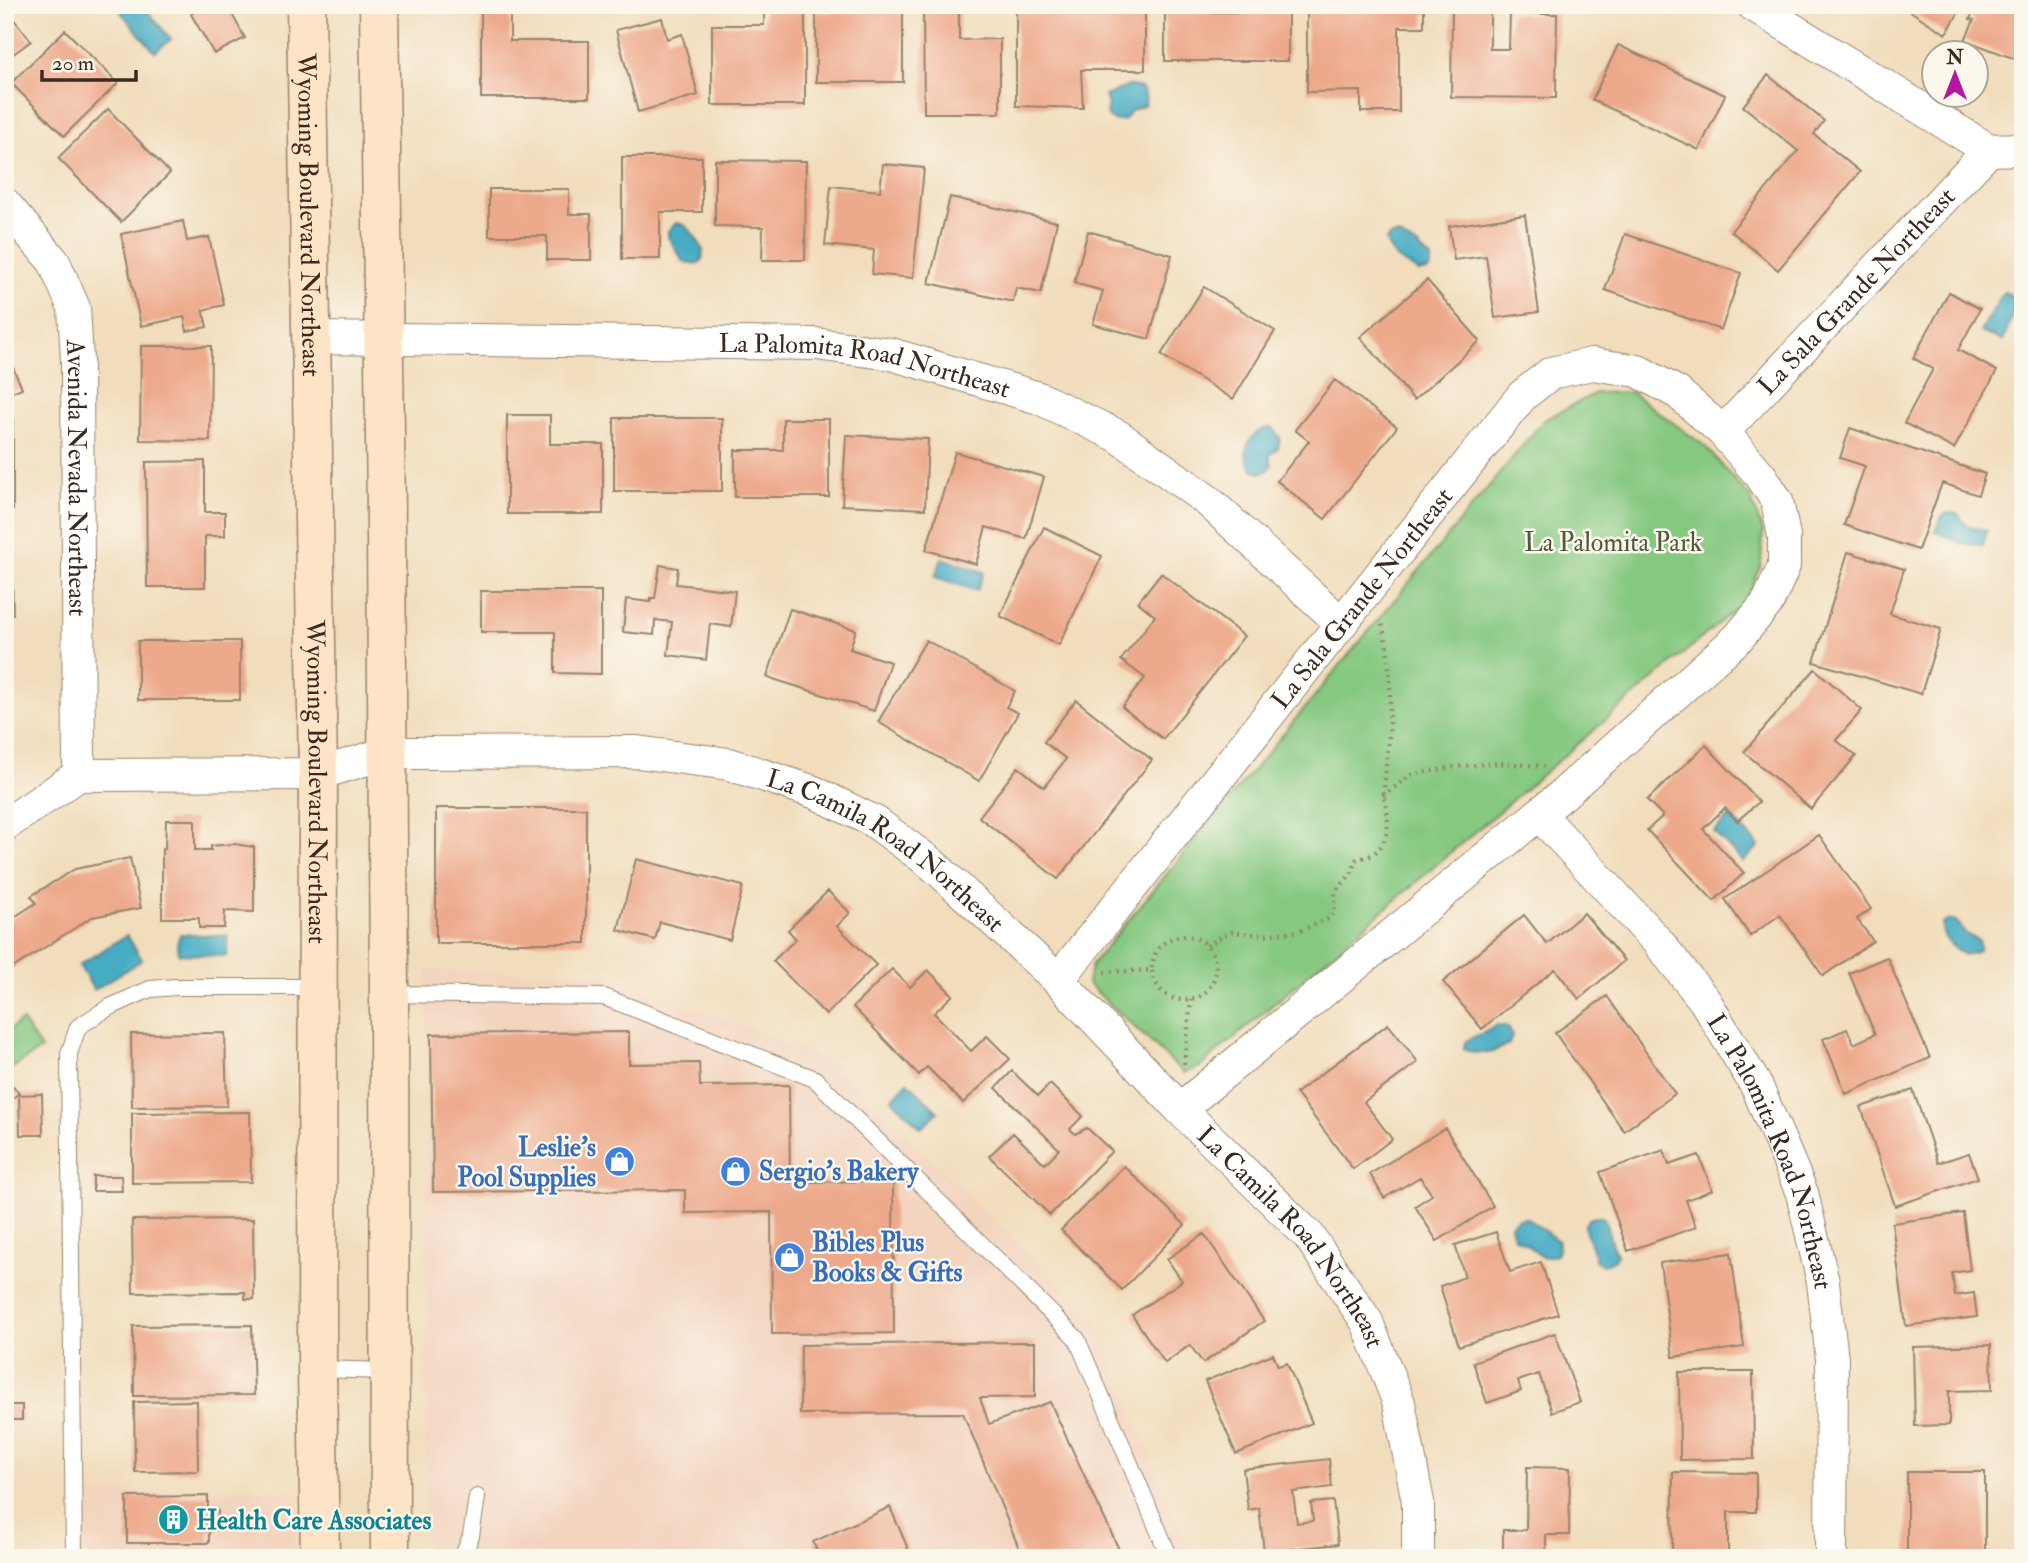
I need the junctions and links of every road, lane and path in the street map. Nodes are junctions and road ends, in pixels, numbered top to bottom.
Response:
1 (306, 5) edge
2 (379, 5) edge
3 (1753, 5) edge
4 (2023, 149) edge
5 (1989, 150) junction
6 (5, 204) edge
7 (311, 338) junction
8 (385, 340) junction
9 (1723, 432) junction
10 (1379, 618) dead end
11 (1340, 622) junction
12 (387, 753) junction
13 (1544, 766) dead end
14 (318, 774) junction
15 (79, 775) junction
16 (1383, 796) junction
17 (1539, 814) junction
18 (5, 825) edge
19 (1207, 946) junction
20 (1152, 970) junction
21 (1101, 973) dead end
22 (1058, 980) junction
23 (318, 987) junction
24 (389, 994) junction
25 (1191, 1000) junction
26 (1184, 1069) dead end
27 (1180, 1108) junction
28 (317, 1369) junction
29 (387, 1371) junction
30 (477, 1497) dead end
31 (74, 1558) edge
32 (320, 1558) edge
33 (390, 1558) edge
34 (462, 1558) edge
35 (1170, 1558) edge
36 (1418, 1558) edge
37 (1830, 1558) edge

1 - 7 main road, Wyoming Boulevard Northeast
2 - 8 main road
3 - 5 street
4 - 5 street
5 - 9 street, La Sala Grande Northeast
6 - 15 street, Avenida Nevada Northeast
7 - 8 street, La Palomita Road Northeast
7 - 14 main road, Wyoming Boulevard Northeast
8 - 11 street, La Palomita Road Northeast
8 - 12 main road
9 - 11 street, La Sala Grande Northeast
9 - 17 street, La Sala Grande Northeast
10 - 16 path
11 - 22 street, La Sala Grande Northeast
12 - 14 street, La Camila Road Northeast
12 - 22 street, La Camila Road Northeast
12 - 24 main road
13 - 16 path
14 - 15 street, La Camila Road Northeast
14 - 23 main road, Wyoming Boulevard Northeast
15 - 18 street
16 - 19 path
17 - 27 street, La Sala Grande Northeast
17 - 37 street, La Palomita Road Northeast
19 - 20 path
19 - 25 path
20 - 21 path
20 - 25 path
22 - 27 street, La Camila Road Northeast
23 - 28 main road, Wyoming Boulevard Northeast
23 - 31 lane
24 - 29 main road
24 - 35 lane
25 - 26 path
27 - 36 street, La Camila Road Northeast
28 - 29 lane
28 - 32 main road, Wyoming Boulevard Northeast
29 - 33 main road
30 - 34 lane

